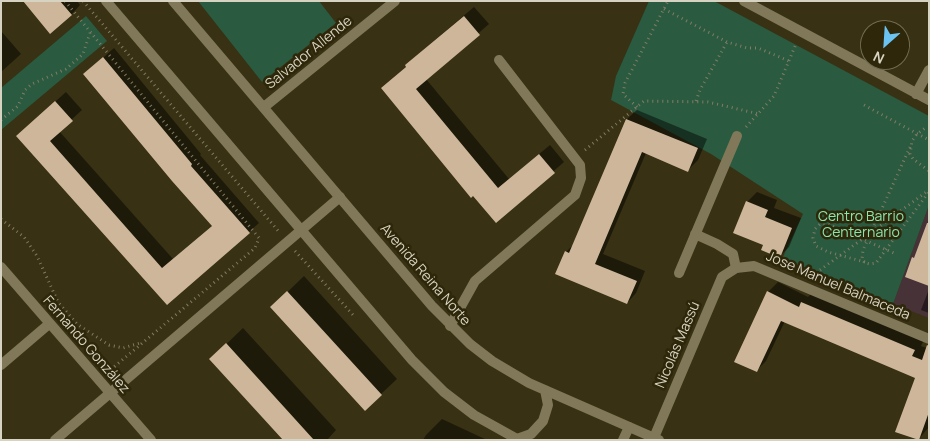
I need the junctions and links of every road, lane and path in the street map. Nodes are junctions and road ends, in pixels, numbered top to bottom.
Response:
1 (65, 1) edge
2 (82, 1) edge
3 (106, 1) edge
4 (173, 1) edge
5 (395, 1) edge
6 (668, 1) edge
7 (744, 1) edge
8 (664, 9) junction
9 (801, 32) junction
10 (90, 33) junction
11 (727, 42) junction
12 (499, 60) dead end
13 (789, 61) junction
14 (929, 70) edge
15 (916, 94) junction
16 (929, 100) edge
17 (696, 101) junction
18 (864, 106) dead end
19 (264, 107) junction
20 (636, 108) junction
21 (759, 114) junction
22 (1, 120) edge
23 (929, 128) edge
24 (917, 134) junction
25 (737, 136) joint
26 (929, 140) edge
27 (910, 147) junction
28 (575, 158) junction
29 (929, 170) edge
30 (929, 191) edge
31 (340, 197) junction
32 (1, 219) edge
33 (300, 230) junction
34 (871, 232) junction
35 (695, 234) junction
36 (862, 239) junction
37 (867, 241) junction
38 (287, 242) junction
39 (886, 250) junction
40 (896, 254) dead end
41 (840, 255) junction
42 (865, 262) junction
43 (1, 267) edge
44 (736, 268) junction
45 (679, 273) dead end
46 (799, 285) junction
47 (49, 324) junction
48 (450, 326) junction
49 (929, 339) edge
50 (143, 342) junction
51 (1, 365) edge
52 (99, 380) junction
53 (545, 390) junction
54 (110, 392) junction
55 (629, 427) junction
56 (518, 439) edge
57 (656, 439) edge
58 (55, 440) edge
59 (151, 440) edge
60 (623, 440) edge

1 - 10 path
2 - 38 path
3 - 33 street
4 - 19 street, Avenida Reina Norte
5 - 19 street, Salvador Allende
6 - 8 path
7 - 9 street
8 - 11 path
8 - 20 path
9 - 13 path
9 - 15 street
10 - 22 path
10 - 50 path
11 - 13 path
11 - 17 path
12 - 28 street
13 - 21 path
14 - 15 street
15 - 16 street
17 - 20 path
17 - 21 path
18 - 24 path
19 - 31 street, Avenida Reina Norte
20 - 28 path
21 - 25 path
23 - 24 path
24 - 26 path
24 - 27 path
25 - 35 street
27 - 29 path
27 - 34 path
28 - 48 street
30 - 34 path
30 - 39 path
31 - 33 street
31 - 48 street, Avenida Reina Norte
32 - 50 path
33 - 38 street
33 - 56 street
34 - 36 path
34 - 37 path
35 - 44 street
35 - 45 street
36 - 37 path
36 - 41 path
36 - 41 path
37 - 39 path
37 - 42 path
38 - 54 street
39 - 40 path
39 - 42 path
41 - 42 path
41 - 46 path
43 - 47 street, Fernando González
44 - 46 street, Jose Manuel Balmaceda
44 - 57 street, Nicolás Massú
46 - 49 street, Jose Manuel Balmaceda
47 - 51 street
47 - 52 street, Fernando González
48 - 53 street, Avenida Reina Norte
50 - 52 path
52 - 54 street, Fernando González
53 - 55 street, Avenida Reina Norte
53 - 56 street
54 - 58 street
54 - 59 street, Fernando González
55 - 57 street, Avenida Reina Norte
55 - 60 street

